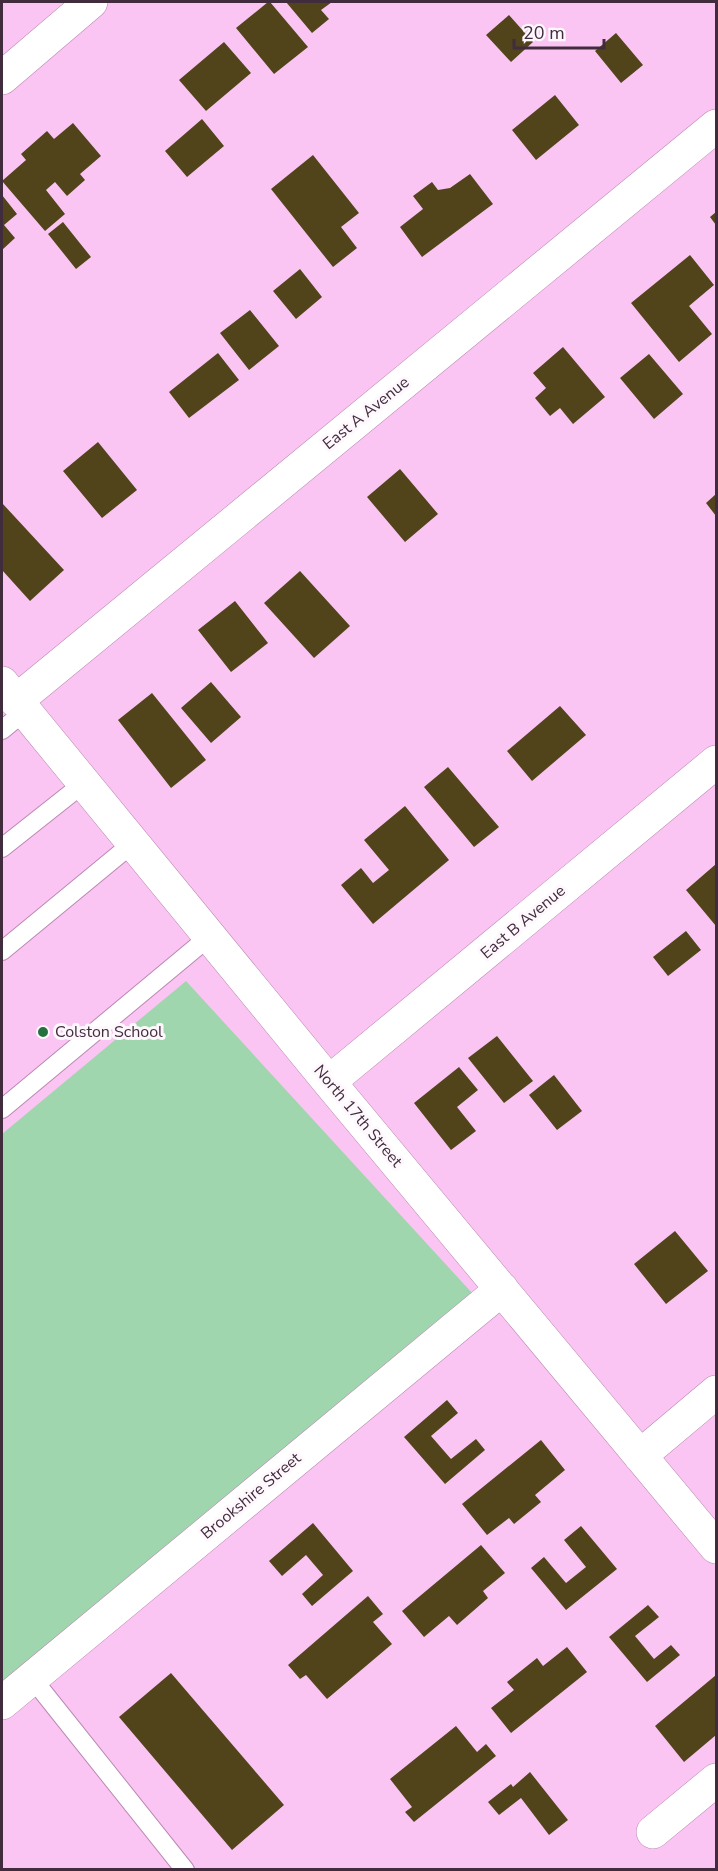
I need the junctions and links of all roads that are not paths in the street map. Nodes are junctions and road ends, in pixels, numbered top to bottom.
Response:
1 (91, 2) edge
2 (2, 78) edge
3 (717, 126) edge
4 (11, 706) edge
5 (717, 762) edge
6 (84, 783) junction
7 (133, 843) junction
8 (2, 848) edge
9 (210, 936) junction
10 (2, 951) edge
11 (329, 1082) junction
12 (2, 1109) edge
13 (501, 1289) junction
14 (717, 1392) edge
15 (640, 1456) junction
16 (717, 1547) edge
17 (32, 1677) junction
18 (2, 1703) edge
19 (717, 1780) edge
20 (653, 1832) dead end
21 (185, 1869) edge

1 - 2 street
3 - 4 street, East A Avenue
4 - 6 street, North 17th Street
5 - 11 street, East B Avenue
6 - 7 street, North 17th Street
6 - 8 lane
7 - 9 street, North 17th Street
7 - 10 lane
9 - 11 street, North 17th Street
9 - 12 lane
11 - 13 street, North 17th Street
13 - 15 street, North 17th Street
13 - 17 street, Brookshire Street
14 - 15 street
15 - 16 street, North 17th Street
17 - 18 street, Brookshire Street
17 - 21 lane
19 - 20 street

